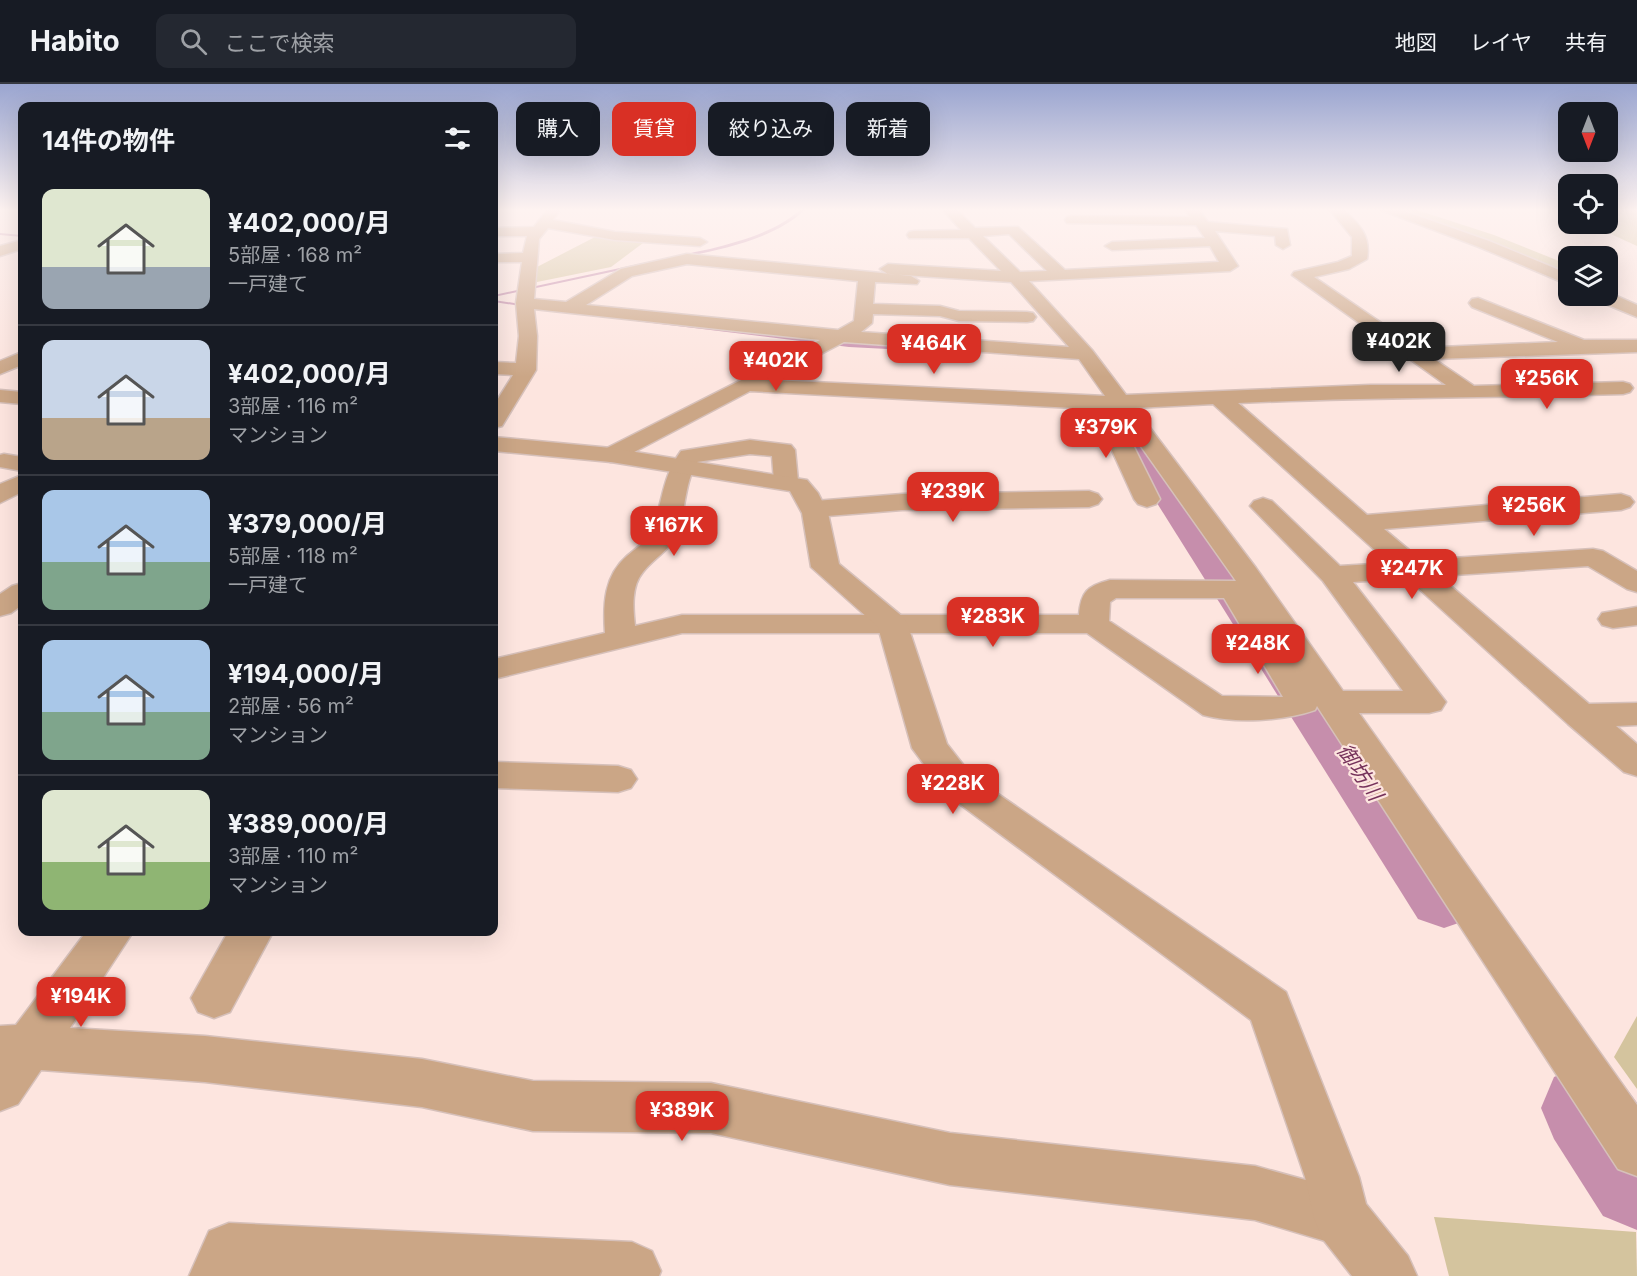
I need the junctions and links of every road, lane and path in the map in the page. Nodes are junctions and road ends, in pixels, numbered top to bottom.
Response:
1 (529, 266) edge
2 (656, 266) edge
3 (757, 266) edge
4 (910, 266) edge
5 (928, 266) edge
6 (978, 266) edge
7 (1002, 266) edge
8 (1050, 266) edge
9 (1138, 266) edge
10 (1230, 266) edge
11 (1344, 266) edge
12 (1536, 266) edge
13 (888, 269) dead end
14 (1144, 270) junction
15 (1060, 275) junction
16 (1558, 275) edge
17 (867, 276) junction
18 (981, 276) junction
19 (1016, 277) junction
20 (1164, 280) dead end
21 (949, 284) dead end
22 (525, 303) junction
23 (1478, 303) dead end
24 (1618, 303) edge
25 (568, 308) junction
26 (864, 309) junction
27 (1637, 312) edge
28 (958, 316) junction
29 (1027, 317) dead end
30 (840, 337) junction
31 (957, 346) junction
32 (1586, 346) junction
33 (1637, 346) edge
34 (1084, 354) junction
35 (1414, 354) junction
36 (18, 360) edge
37 (0, 368) edge
38 (498, 368) edge
39 (526, 370) junction
40 (746, 385) junction
41 (1623, 388) dead end
42 (1469, 392) junction
43 (0, 396) edge
44 (18, 398) edge
45 (1219, 398) junction
46 (1110, 403) junction
47 (498, 415) edge
48 (498, 444) edge
49 (611, 455) junction
50 (681, 466) junction
51 (18, 484) edge
52 (0, 495) edge
53 (1147, 499) dead end
54 (1089, 500) dead end
55 (0, 501) edge
56 (1621, 502) dead end
57 (18, 503) edge
58 (1263, 506) dead end
59 (815, 509) junction
60 (1361, 523) junction
61 (1412, 568) junction
62 (1333, 575) junction
63 (1637, 583) edge
64 (18, 595) edge
65 (0, 607) edge
66 (892, 623) junction
67 (1094, 624) junction
68 (621, 638) junction
69 (498, 668) edge
70 (1332, 702) junction
71 (1637, 714) edge
72 (1580, 716) junction
73 (1637, 764) edge
74 (498, 775) edge
75 (618, 779) dead end
76 (108, 936) edge
77 (249, 936) edge
78 (214, 998) dead end
79 (9, 1061) edge
80 (1637, 1150) edge
81 (1342, 1218) junction
82 (632, 1272) dead end
83 (218, 1276) edge
84 (1388, 1276) edge

1 - 22 street
2 - 25 street
3 - 17 street
4 - 13 street
5 - 18 street
6 - 18 street
7 - 19 street
8 - 15 street
9 - 14 street
10 - 14 street
11 - 35 street
12 - 16 street
14 - 15 street
14 - 20 street
15 - 19 street
17 - 21 street
17 - 26 street
18 - 19 street
19 - 34 street
22 - 25 street
22 - 39 street
23 - 32 street
24 - 27 street
25 - 30 street
26 - 28 street
26 - 30 street
28 - 29 street
28 - 31 street
30 - 31 street
30 - 40 street
31 - 34 street
32 - 33 street
32 - 35 street
34 - 46 street
35 - 42 street
36 - 37 street
38 - 39 street
39 - 47 street
40 - 46 street
40 - 49 street
41 - 42 street
42 - 45 street
43 - 44 street
45 - 46 street
45 - 60 street
46 - 53 street
46 - 70 street
48 - 49 street
49 - 50 street
50 - 59 street
50 - 68 street
51 - 52 street
54 - 59 street
55 - 57 street
56 - 60 street
58 - 62 street
59 - 66 street
60 - 61 street
61 - 62 street
61 - 63 street
61 - 72 street
62 - 70 street
64 - 65 street
66 - 67 street
66 - 68 street
66 - 81 street
67 - 67 street
68 - 69 street
70 - 80 street
71 - 72 street
72 - 73 street
74 - 75 street
76 - 79 street
77 - 78 street
79 - 81 street
81 - 84 street
82 - 83 street

